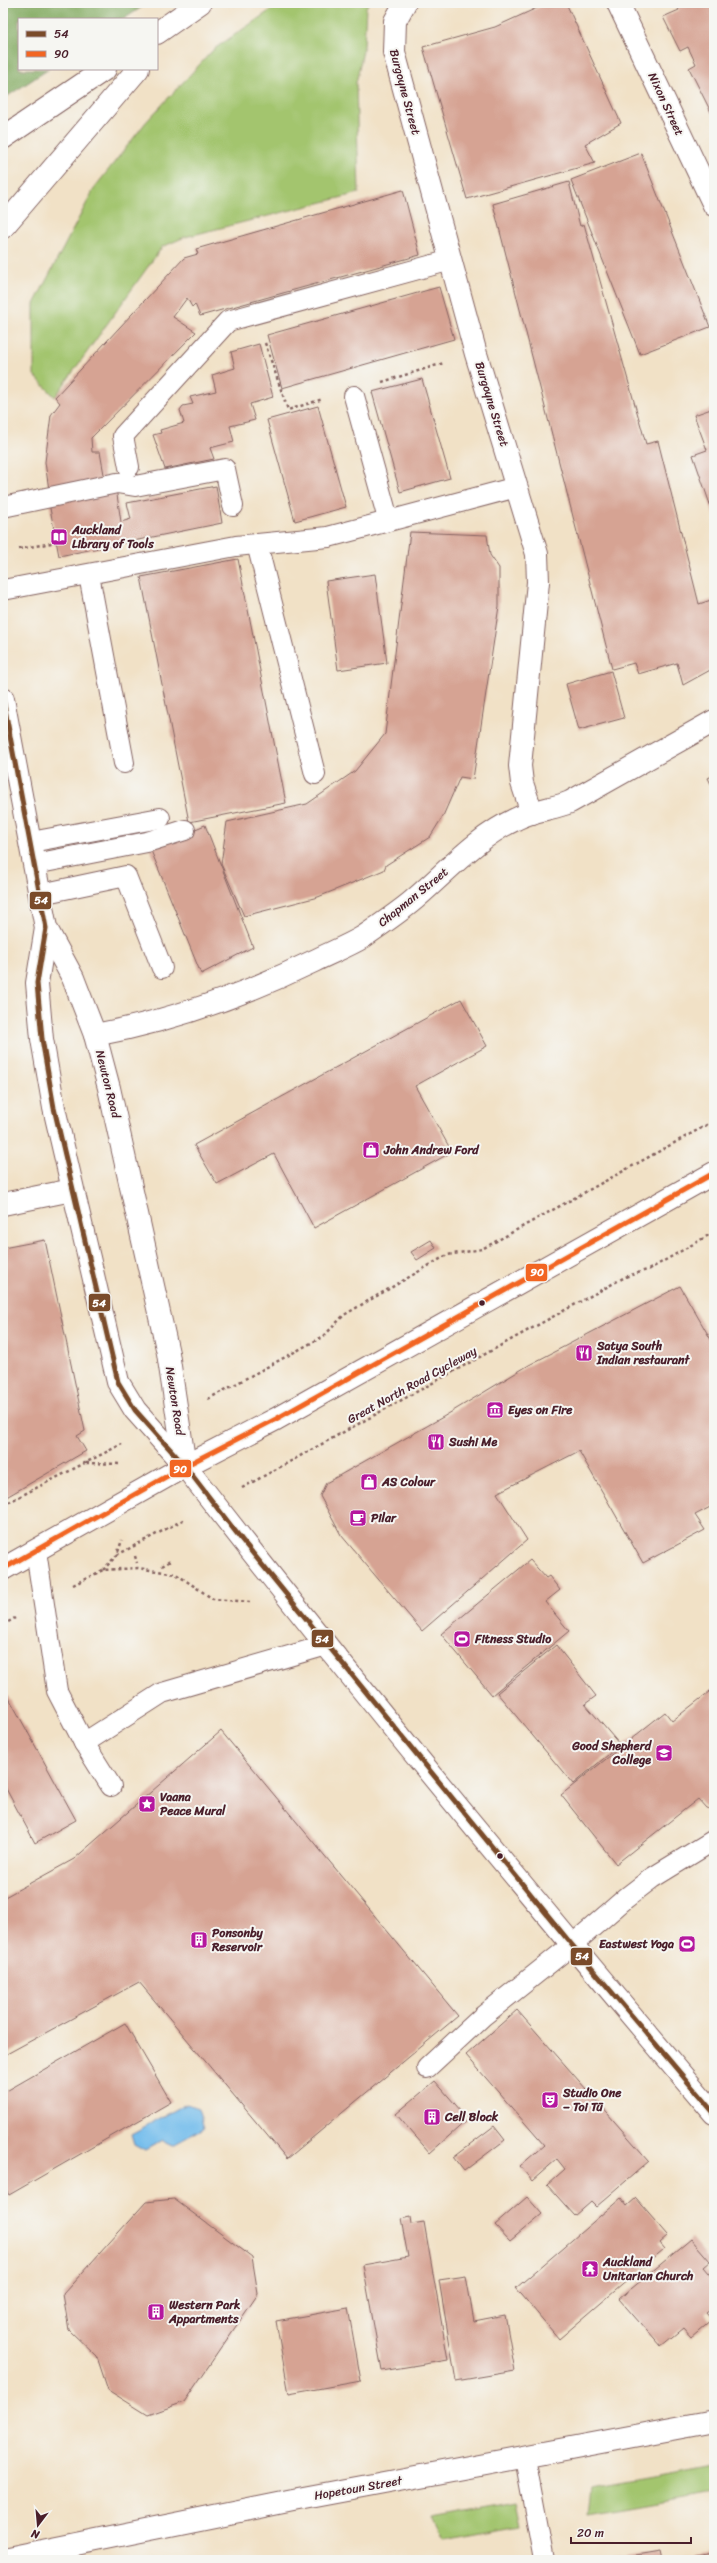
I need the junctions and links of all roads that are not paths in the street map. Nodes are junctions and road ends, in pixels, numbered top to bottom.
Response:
1 (405, 3) edge
2 (618, 3) edge
3 (192, 9) edge
4 (158, 32) edge
5 (158, 46) edge
6 (104, 70) edge
7 (137, 70) edge
8 (3, 138) edge
9 (714, 205) edge
10 (3, 227) edge
11 (451, 260) junction
12 (354, 396) dead end
13 (129, 467) dead end
14 (517, 486) junction
15 (233, 506) dead end
16 (3, 507) edge
17 (388, 519) junction
18 (257, 544) junction
19 (89, 574) junction
20 (3, 590) edge
21 (3, 699) edge
22 (714, 722) edge
23 (8, 753) edge
24 (124, 763) dead end
25 (314, 774) dead end
26 (532, 812) junction
27 (160, 818) dead end
28 (185, 830) dead end
29 (31, 842) junction
30 (35, 864) junction
31 (41, 894) junction
32 (46, 928) junction
33 (162, 968) dead end
34 (95, 1034) junction
35 (712, 1178) edge
36 (72, 1190) junction
37 (3, 1204) edge
38 (185, 1466) junction
39 (36, 1551) junction
40 (3, 1569) edge
41 (327, 1645) junction
42 (84, 1743) junction
43 (111, 1786) dead end
44 (714, 1840) edge
45 (572, 1946) junction
46 (427, 2068) dead end
47 (714, 2113) edge
48 (714, 2421) edge
49 (525, 2458) junction
50 (3, 2559) edge
51 (544, 2560) edge

1 - 11 main road, Burgoyne Street
2 - 9 main road, Nixon Street
3 - 4 main road
3 - 5 main road
6 - 8 main road
7 - 10 main road
11 - 13 lane
11 - 14 main road, Burgoyne Street
12 - 17 lane
14 - 17 lane
14 - 26 main road, Burgoyne Street
15 - 16 lane
17 - 18 lane
18 - 19 lane
18 - 25 lane
19 - 20 lane
19 - 24 lane
21 - 23 main road, Newton Road
22 - 26 main road, Chapman Street
23 - 29 main road, Newton Road
26 - 34 main road, Chapman Street
27 - 29 lane
28 - 30 lane
29 - 30 main road, Newton Road
30 - 31 main road, Newton Road
31 - 32 main road, Newton Road
31 - 33 lane
32 - 34 main road, Newton Road
32 - 36 main road, Newton Road
34 - 38 main road, Newton Road
35 - 38 main road
36 - 37 main road
36 - 38 main road, Newton Road
38 - 39 main road
38 - 41 main road
39 - 40 main road
39 - 42 lane
41 - 42 lane
41 - 45 main road
42 - 43 lane
44 - 45 lane
45 - 46 lane
45 - 47 main road
48 - 49 main road, Hopetoun Street
49 - 50 main road, Hopetoun Street
49 - 51 lane

